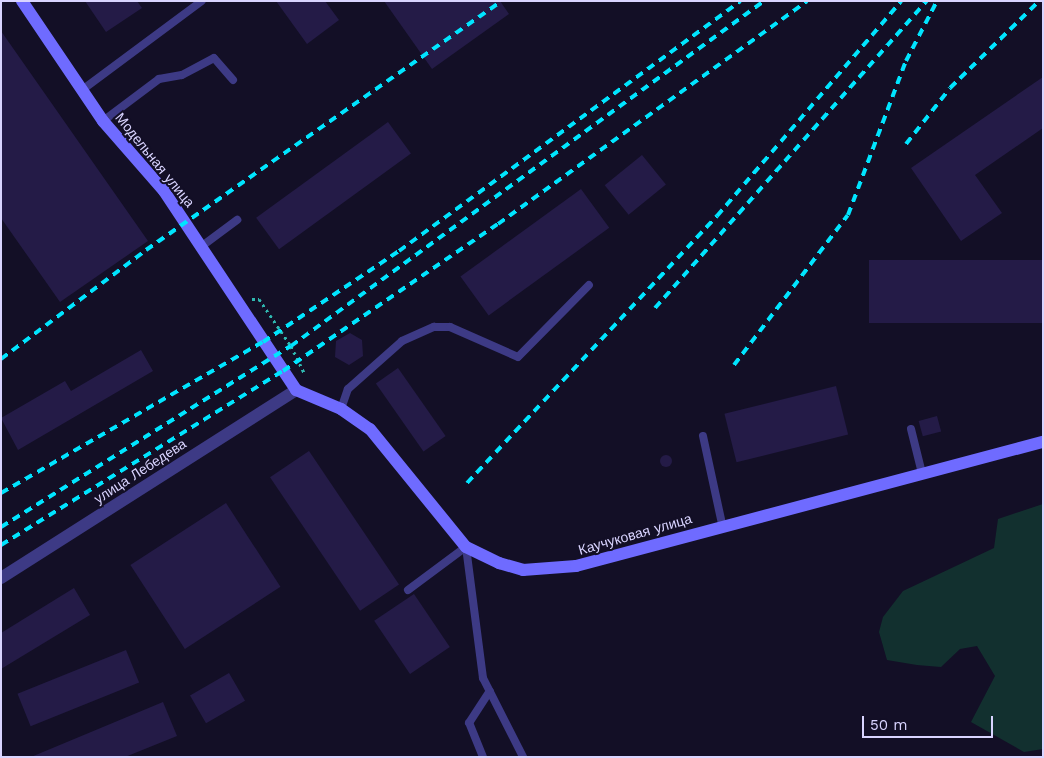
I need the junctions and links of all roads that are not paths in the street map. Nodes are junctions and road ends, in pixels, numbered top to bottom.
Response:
1 (22, 1) edge
2 (202, 1) edge
3 (233, 80) dead end
4 (82, 90) junction
5 (103, 120) junction
6 (237, 220) dead end
7 (202, 246) junction
8 (589, 285) dead end
9 (296, 390) junction
10 (341, 408) junction
11 (911, 429) dead end
12 (703, 436) dead end
13 (1043, 442) edge
14 (922, 473) junction
15 (722, 524) junction
16 (466, 547) junction
17 (1, 578) edge
18 (408, 590) dead end
19 (490, 691) junction
20 (483, 757) edge
21 (523, 757) edge

1 - 4 street, Модельная улица
2 - 4 lane
3 - 5 lane
4 - 5 street, Модельная улица
5 - 7 street, Модельная улица
6 - 7 lane
7 - 9 street, Модельная улица
8 - 10 lane
9 - 10 street, Каучуковая улица
9 - 17 street, улица Лебедева
10 - 16 street, Каучуковая улица
11 - 14 lane
12 - 15 lane
13 - 14 street, Каучуковая улица
14 - 15 street, Каучуковая улица
15 - 16 street, Каучуковая улица
16 - 18 lane
16 - 19 lane
19 - 20 lane
19 - 21 lane

